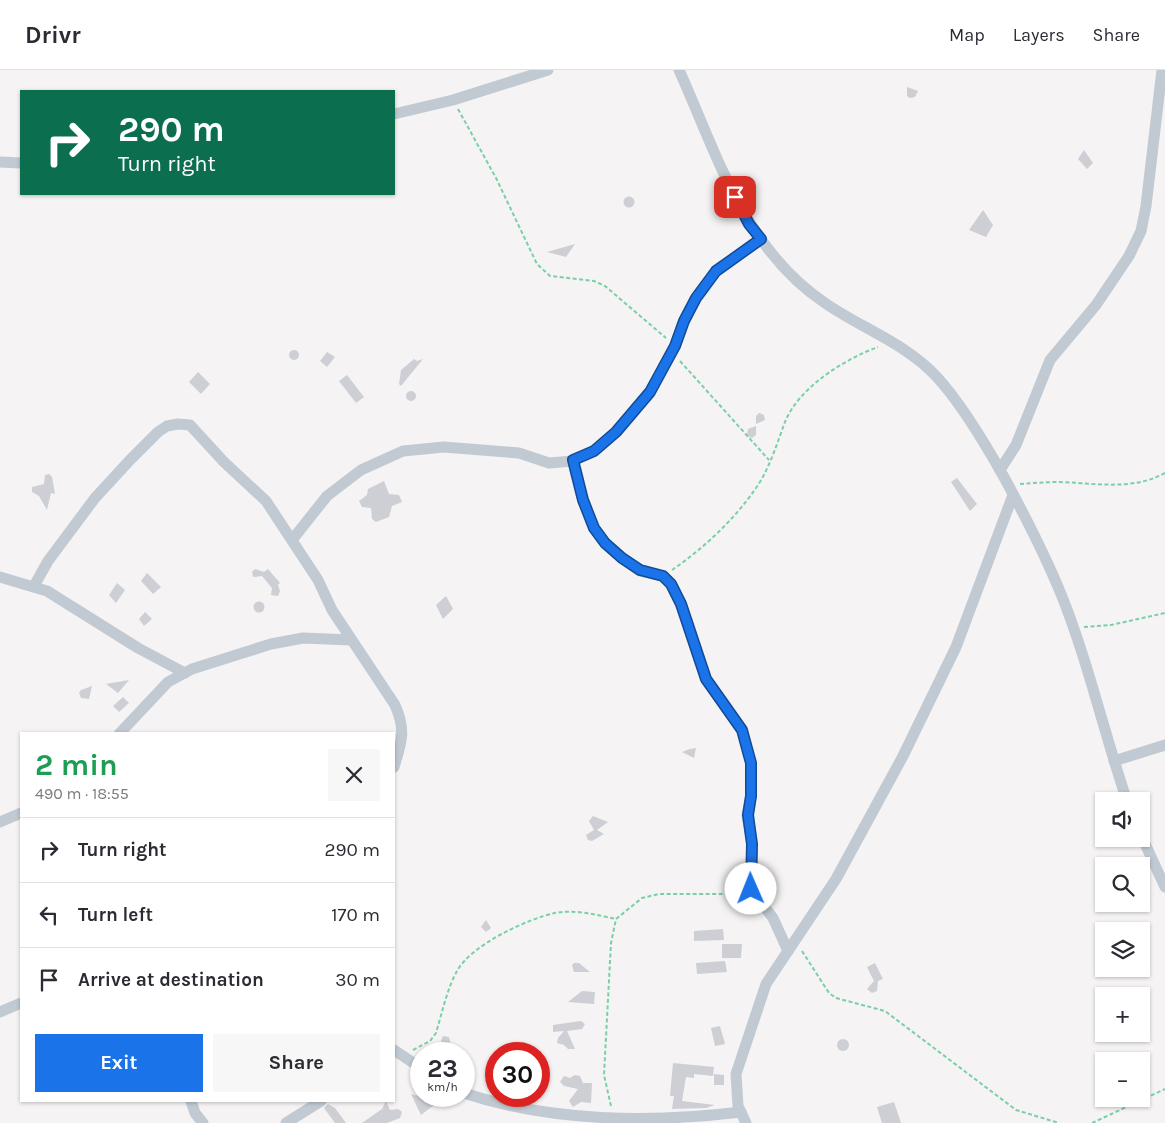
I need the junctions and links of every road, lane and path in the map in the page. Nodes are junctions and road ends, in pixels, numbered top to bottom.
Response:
1 (548, 70) edge
2 (679, 70) edge
3 (1162, 70) edge
4 (453, 100) junction
5 (395, 114) edge
6 (0, 162) edge
7 (20, 163) edge
8 (761, 239) junction
9 (892, 342) junction
10 (673, 349) junction
11 (573, 460) junction
12 (769, 461) junction
13 (1000, 470) junction
14 (1165, 472) edge
15 (1008, 484) junction
16 (1013, 495) junction
17 (292, 540) junction
18 (663, 576) junction
19 (0, 577) edge
20 (34, 586) junction
21 (1165, 613) edge
22 (1072, 628) junction
23 (351, 640) junction
24 (185, 673) junction
25 (121, 732) edge
26 (1165, 745) edge
27 (1114, 761) junction
28 (395, 764) edge
29 (1123, 792) edge
30 (20, 813) edge
31 (0, 822) edge
32 (1147, 847) edge
33 (1165, 887) edge
34 (751, 889) junction
35 (616, 919) junction
36 (795, 941) junction
37 (788, 952) junction
38 (20, 1003) edge
39 (0, 1012) edge
40 (398, 1053) edge
41 (410, 1061) edge
42 (1165, 1089) edge
43 (475, 1096) edge
44 (191, 1102) edge
45 (319, 1102) edge
46 (614, 1117) junction
47 (744, 1118) edge
48 (665, 1121) edge
49 (203, 1123) edge
50 (286, 1123) edge
51 (1059, 1123) edge
52 (1092, 1123) edge

1 - 4 street
2 - 8 street
3 - 13 street
4 - 5 street
4 - 10 path
6 - 7 street
8 - 9 street
8 - 10 street
9 - 12 path
9 - 13 street
10 - 11 street
10 - 12 path
11 - 17 street
11 - 18 street
12 - 18 path
13 - 15 street
14 - 15 path
15 - 16 street
16 - 22 street
16 - 36 street
17 - 20 street
17 - 23 street
18 - 34 street
19 - 20 street
20 - 24 street
21 - 22 path
22 - 27 street
23 - 24 street
23 - 28 street
24 - 25 street
26 - 27 street
27 - 29 street
30 - 31 street
32 - 33 street
34 - 35 path
34 - 37 street
35 - 40 path
35 - 46 path
36 - 37 street
36 - 51 path
37 - 47 street
38 - 39 street
40 - 41 street
42 - 52 path
43 - 46 street
44 - 49 street
45 - 50 street
46 - 48 street
47 - 48 street

